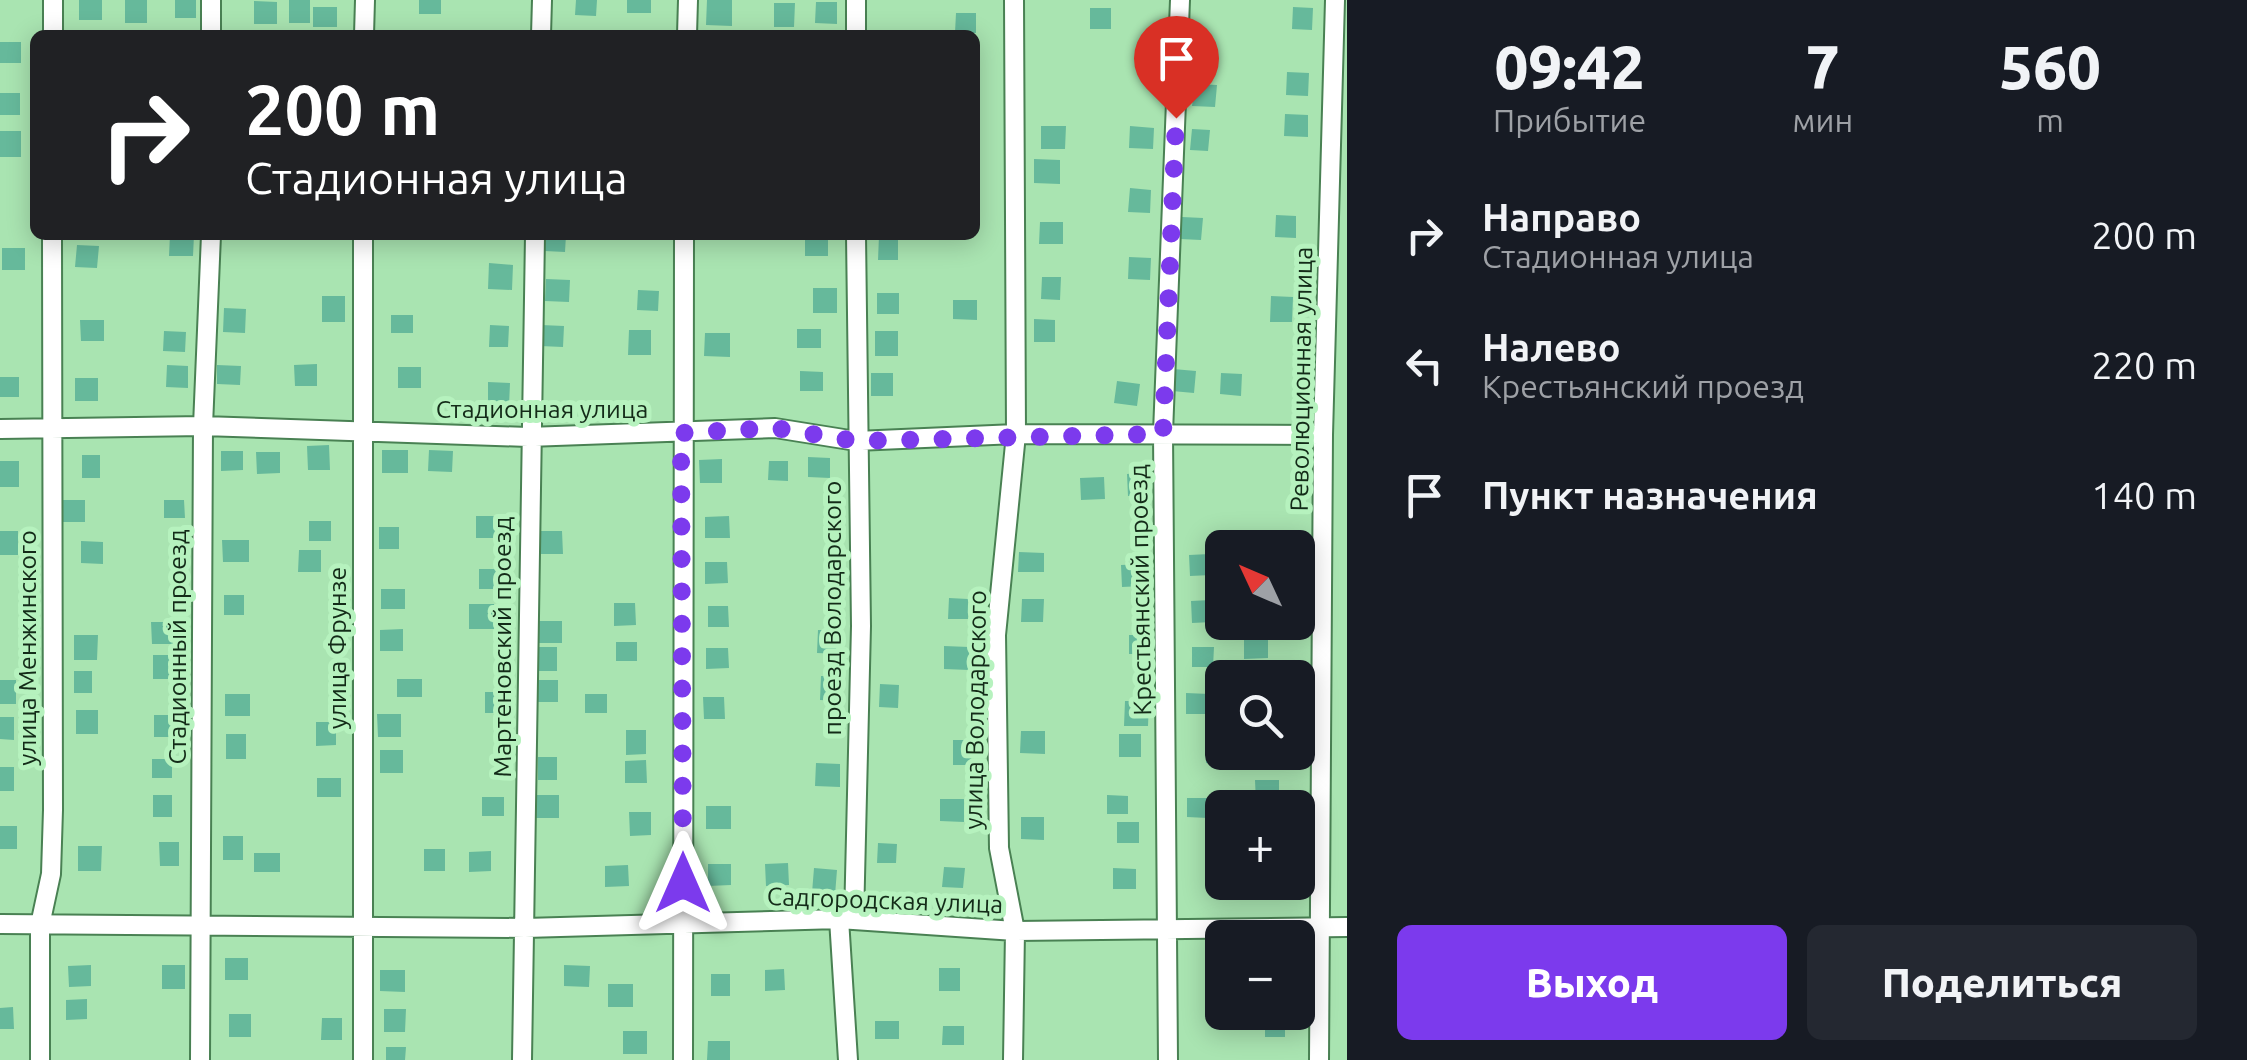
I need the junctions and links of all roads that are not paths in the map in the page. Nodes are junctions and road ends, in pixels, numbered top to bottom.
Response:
1 (53, 0) edge
2 (210, 0) edge
3 (365, 0) edge
4 (542, 0) edge
5 (688, 0) edge
6 (856, 0) edge
7 (1014, 0) edge
8 (1180, 0) edge
9 (1335, 0) edge
10 (53, 30) edge
11 (211, 30) edge
12 (364, 30) edge
13 (540, 30) edge
14 (687, 30) edge
15 (856, 30) edge
16 (52, 240) edge
17 (211, 240) edge
18 (363, 240) edge
19 (534, 240) edge
20 (684, 240) edge
21 (856, 240) edge
22 (203, 426) junction
23 (0, 430) edge
24 (50, 430) junction
25 (681, 433) junction
26 (361, 434) junction
27 (1016, 434) junction
28 (1163, 434) junction
29 (1323, 435) junction
30 (528, 437) junction
31 (856, 441) junction
32 (847, 919) junction
33 (683, 921) junction
34 (0, 924) edge
35 (200, 924) junction
36 (362, 925) junction
37 (40, 926) junction
38 (1320, 927) junction
39 (1347, 927) edge
40 (524, 928) junction
41 (1167, 929) junction
42 (1015, 931) junction
43 (40, 1060) edge
44 (200, 1060) edge
45 (363, 1060) edge
46 (522, 1060) edge
47 (683, 1060) edge
48 (848, 1060) edge
49 (1013, 1060) edge
50 (1168, 1060) edge
51 (1319, 1060) edge

1 - 10 street
2 - 11 street
3 - 12 street
4 - 13 street
5 - 14 street
6 - 15 street
7 - 27 street, улица Володарского
8 - 28 street, Крестьянский проезд
9 - 29 street, Революционная улица
16 - 24 street, улица Менжинского
17 - 22 street, Стадионный проезд
18 - 26 street, улица Фрунзе
19 - 30 street, Мартеновский проезд
20 - 25 street
21 - 31 street, проезд Володарского
22 - 24 street, Стадионная улица
22 - 26 street, Стадионная улица
22 - 35 street, Стадионный проезд
23 - 24 street, Стадионная улица
24 - 37 street, улица Менжинского
25 - 30 street, Стадионная улица
25 - 31 street, Стадионная улица
25 - 33 street
26 - 30 street, Стадионная улица
26 - 36 street, улица Фрунзе
27 - 28 street, Стадионная улица
27 - 31 street, Стадионная улица
27 - 42 street, улица Володарского
28 - 29 street, Стадионная улица
28 - 41 street, Крестьянский проезд
29 - 38 street, Революционная улица
30 - 40 street, Мартеновский проезд
31 - 32 street, проезд Володарского
32 - 33 street, Садгородская улица
32 - 42 street, Садгородская улица
32 - 48 street, проезд Володарского
33 - 40 street, Садгородская улица
33 - 47 street
34 - 37 street, Садгородская улица
35 - 36 street, Садгородская улица
35 - 37 street, Садгородская улица
35 - 44 street, Стадионный проезд
36 - 40 street, Садгородская улица
36 - 45 street, улица Фрунзе
37 - 43 street, улица Менжинского
38 - 39 street, Садгородская улица
38 - 41 street, Садгородская улица
38 - 51 street, Революционная улица
40 - 46 street, Мартеновский проезд
41 - 42 street, Садгородская улица
41 - 50 street, Крестьянский проезд
42 - 49 street, улица Володарского

